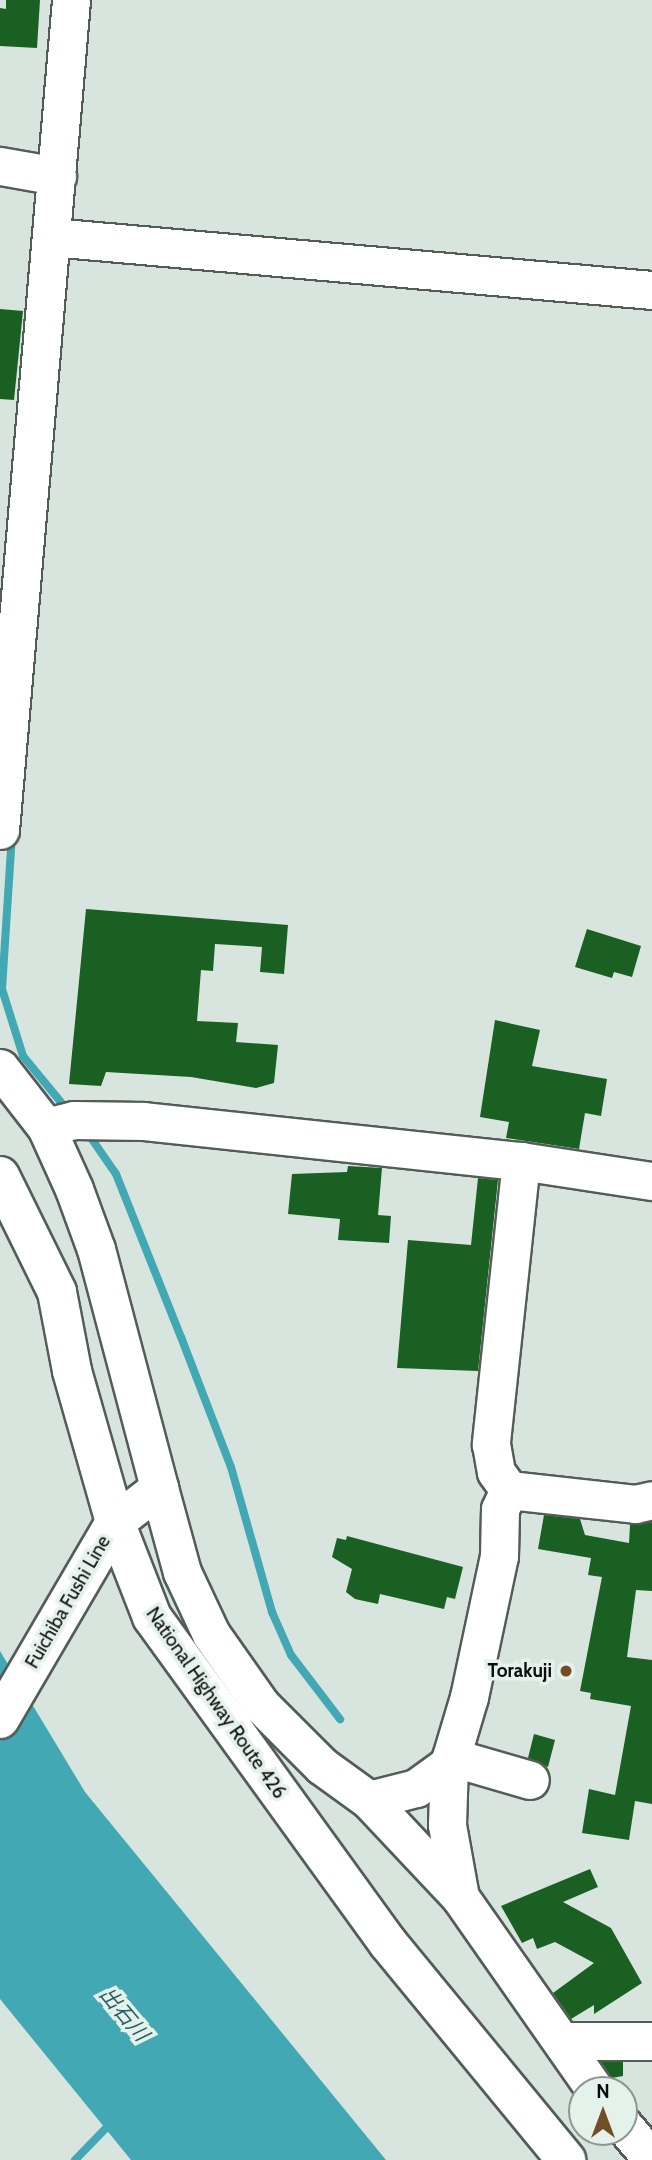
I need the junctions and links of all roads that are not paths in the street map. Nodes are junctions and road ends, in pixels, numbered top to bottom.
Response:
1 (71, 0) edge
2 (0, 166) edge
3 (57, 176) junction
4 (51, 237) junction
5 (652, 290) edge
6 (13, 524) edge
7 (0, 830) edge
8 (0, 1068) edge
9 (46, 1127) junction
10 (521, 1161) junction
11 (0, 1176) edge
12 (652, 1181) edge
13 (159, 1488) junction
14 (509, 1490) junction
15 (652, 1500) edge
16 (116, 1522) junction
17 (0, 1719) edge
18 (450, 1760) junction
19 (530, 1780) dead end
20 (369, 1800) junction
21 (460, 1897) junction
22 (562, 2041) junction
23 (652, 2041) edge
24 (586, 2076) edge
25 (638, 2143) edge
26 (566, 2160) edge
27 (652, 2160) edge

1 - 3 street
2 - 3 street
3 - 4 street
4 - 5 street
4 - 6 street
6 - 7 street
8 - 9 street
9 - 10 street
9 - 13 street
10 - 12 street
10 - 14 street
11 - 16 main road, National Highway Route 426
13 - 16 street
13 - 20 street
14 - 15 street
14 - 18 street
16 - 17 main road, Fuichiba Fushi Line
16 - 26 main road, National Highway Route 426
18 - 19 street
18 - 20 street
18 - 21 street
20 - 21 street
21 - 22 street
22 - 23 street
22 - 24 street
25 - 27 street

